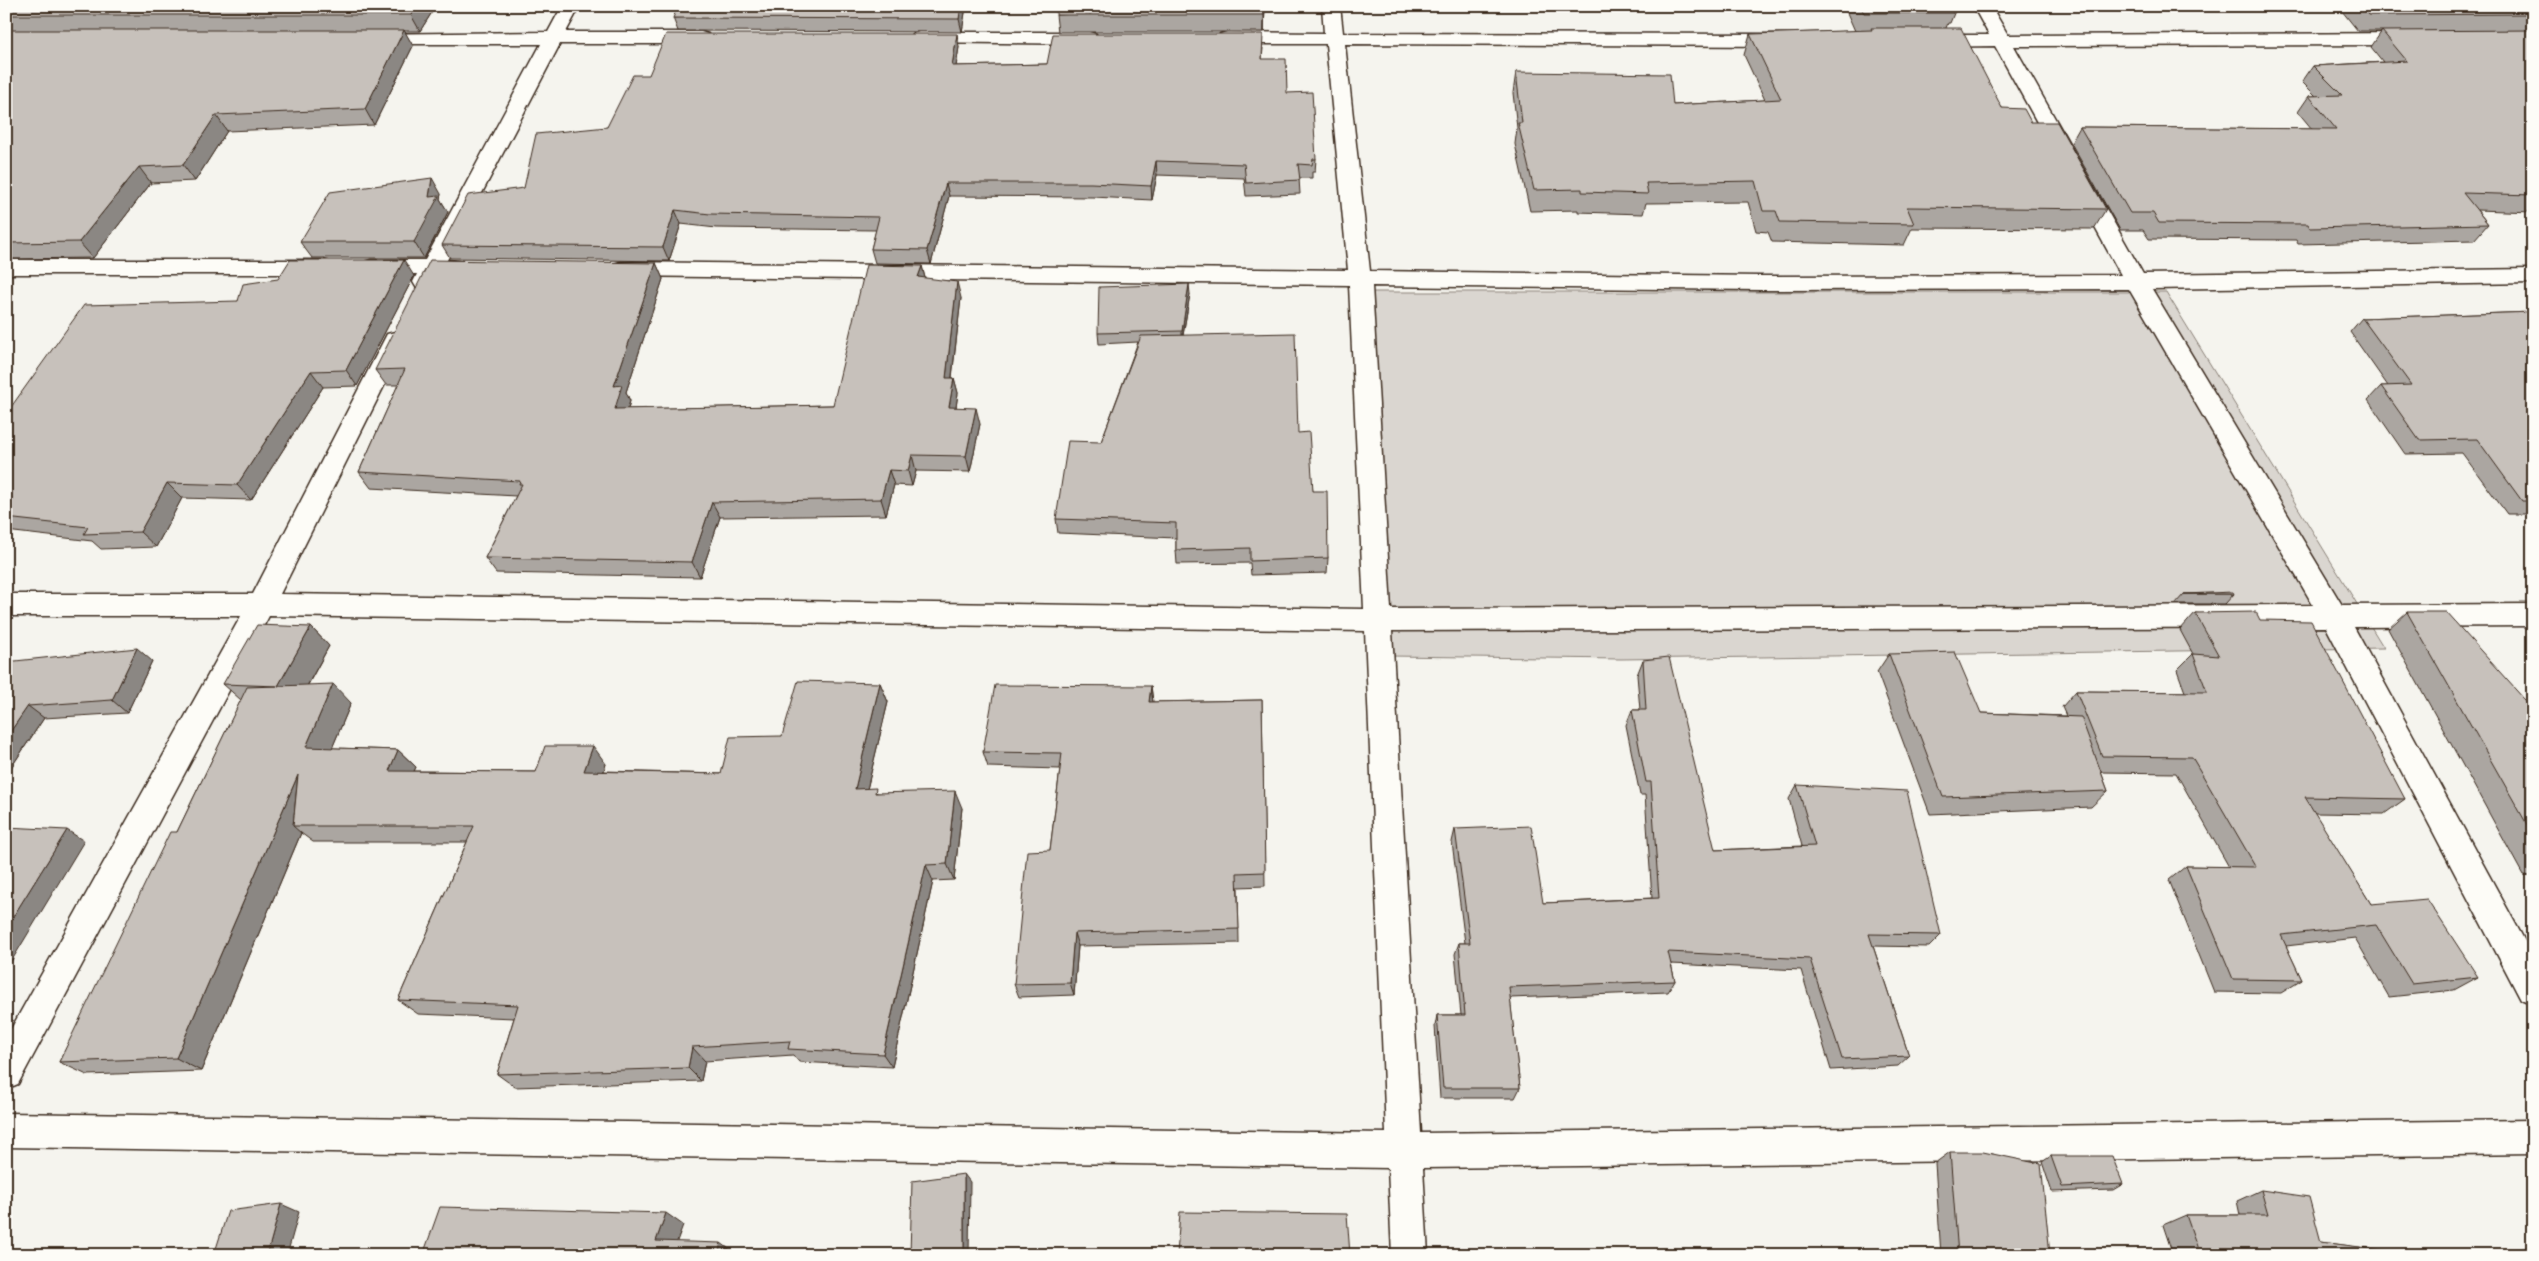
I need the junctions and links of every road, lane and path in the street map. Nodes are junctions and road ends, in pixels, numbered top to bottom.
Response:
1 (571, 6) edge
2 (1331, 6) edge
3 (1982, 6) edge
4 (356, 38) edge
5 (556, 38) junction
6 (715, 38) edge
7 (905, 38) edge
8 (1104, 38) edge
9 (1214, 38) edge
10 (1333, 39) junction
11 (2433, 39) edge
12 (1803, 40) edge
13 (1913, 40) edge
14 (2003, 41) junction
15 (6, 267) edge
16 (432, 267) junction
17 (482, 267) edge
18 (601, 269) edge
19 (2533, 276) edge
20 (1360, 278) junction
21 (2136, 282) junction
22 (6, 605) edge
23 (261, 605) junction
24 (2533, 615) edge
25 (2334, 616) junction
26 (1378, 620) junction
27 (2533, 989) edge
28 (6, 1072) edge
29 (6, 1130) edge
30 (2533, 1137) edge
31 (1404, 1151) junction
32 (1410, 1255) edge

1 - 5 street
2 - 10 street
3 - 14 street
4 - 5 street
5 - 6 street
5 - 16 street
7 - 8 street
9 - 10 street
10 - 12 street
10 - 20 street
11 - 14 street
13 - 14 street
14 - 21 street
15 - 16 street
16 - 17 street
16 - 23 street
18 - 20 street
19 - 21 street
20 - 21 street
20 - 26 street
21 - 25 street
22 - 23 street
23 - 26 street
23 - 28 street
24 - 25 street
25 - 26 street
25 - 27 street
26 - 31 street
29 - 31 street
30 - 31 street
31 - 32 street

